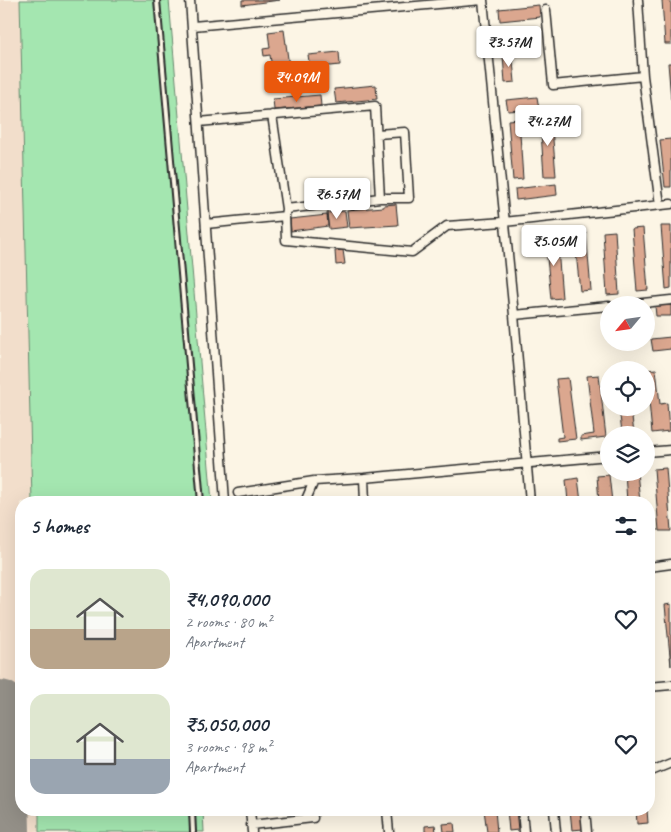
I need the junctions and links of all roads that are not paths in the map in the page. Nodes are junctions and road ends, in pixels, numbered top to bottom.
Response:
1 (157, 0) edge
2 (190, 0) edge
3 (483, 0) edge
4 (638, 0) edge
5 (546, 10) dead end
6 (192, 26) junction
7 (643, 76) junction
8 (272, 114) junction
9 (198, 122) junction
10 (378, 134) junction
11 (380, 198) junction
12 (671, 204) edge
13 (660, 205) junction
14 (285, 213) junction
15 (504, 222) junction
16 (206, 224) junction
17 (671, 300) edge
18 (655, 302) edge
19 (600, 307) edge
20 (514, 315) junction
21 (671, 450) edge
22 (655, 451) edge
23 (600, 457) edge
24 (528, 463) junction
25 (364, 478) junction
26 (314, 481) junction
27 (238, 493) dead end
28 (200, 496) edge
29 (225, 496) edge
30 (308, 496) edge
31 (366, 496) edge
32 (530, 496) edge
33 (671, 564) edge
34 (655, 566) edge
35 (671, 685) edge
36 (655, 687) edge
37 (671, 763) edge
38 (655, 770) edge
39 (192, 816) edge
40 (313, 816) edge
41 (388, 816) edge
42 (523, 816) edge
43 (555, 816) edge
44 (586, 816) edge
45 (252, 828) edge
46 (193, 832) edge
47 (389, 832) edge
48 (524, 832) edge
49 (556, 832) edge
50 (587, 832) edge

1 - 28 lane
2 - 6 street
3 - 6 street
3 - 15 street
4 - 7 street
5 - 7 street
6 - 9 street
7 - 13 street
8 - 9 street
8 - 10 street
8 - 14 street
9 - 16 street
10 - 11 street
10 - 11 street
11 - 14 street
12 - 13 street
13 - 15 street
14 - 15 street
14 - 16 street
15 - 20 street
16 - 29 street
17 - 18 street
19 - 20 street
20 - 24 street
21 - 22 street
23 - 24 street
24 - 25 street
24 - 32 street
25 - 26 street
25 - 31 street
26 - 27 street
26 - 30 street
33 - 34 street
35 - 36 street
37 - 38 street
39 - 46 lane
40 - 45 street
41 - 47 street
42 - 48 street
43 - 49 street
44 - 50 street

